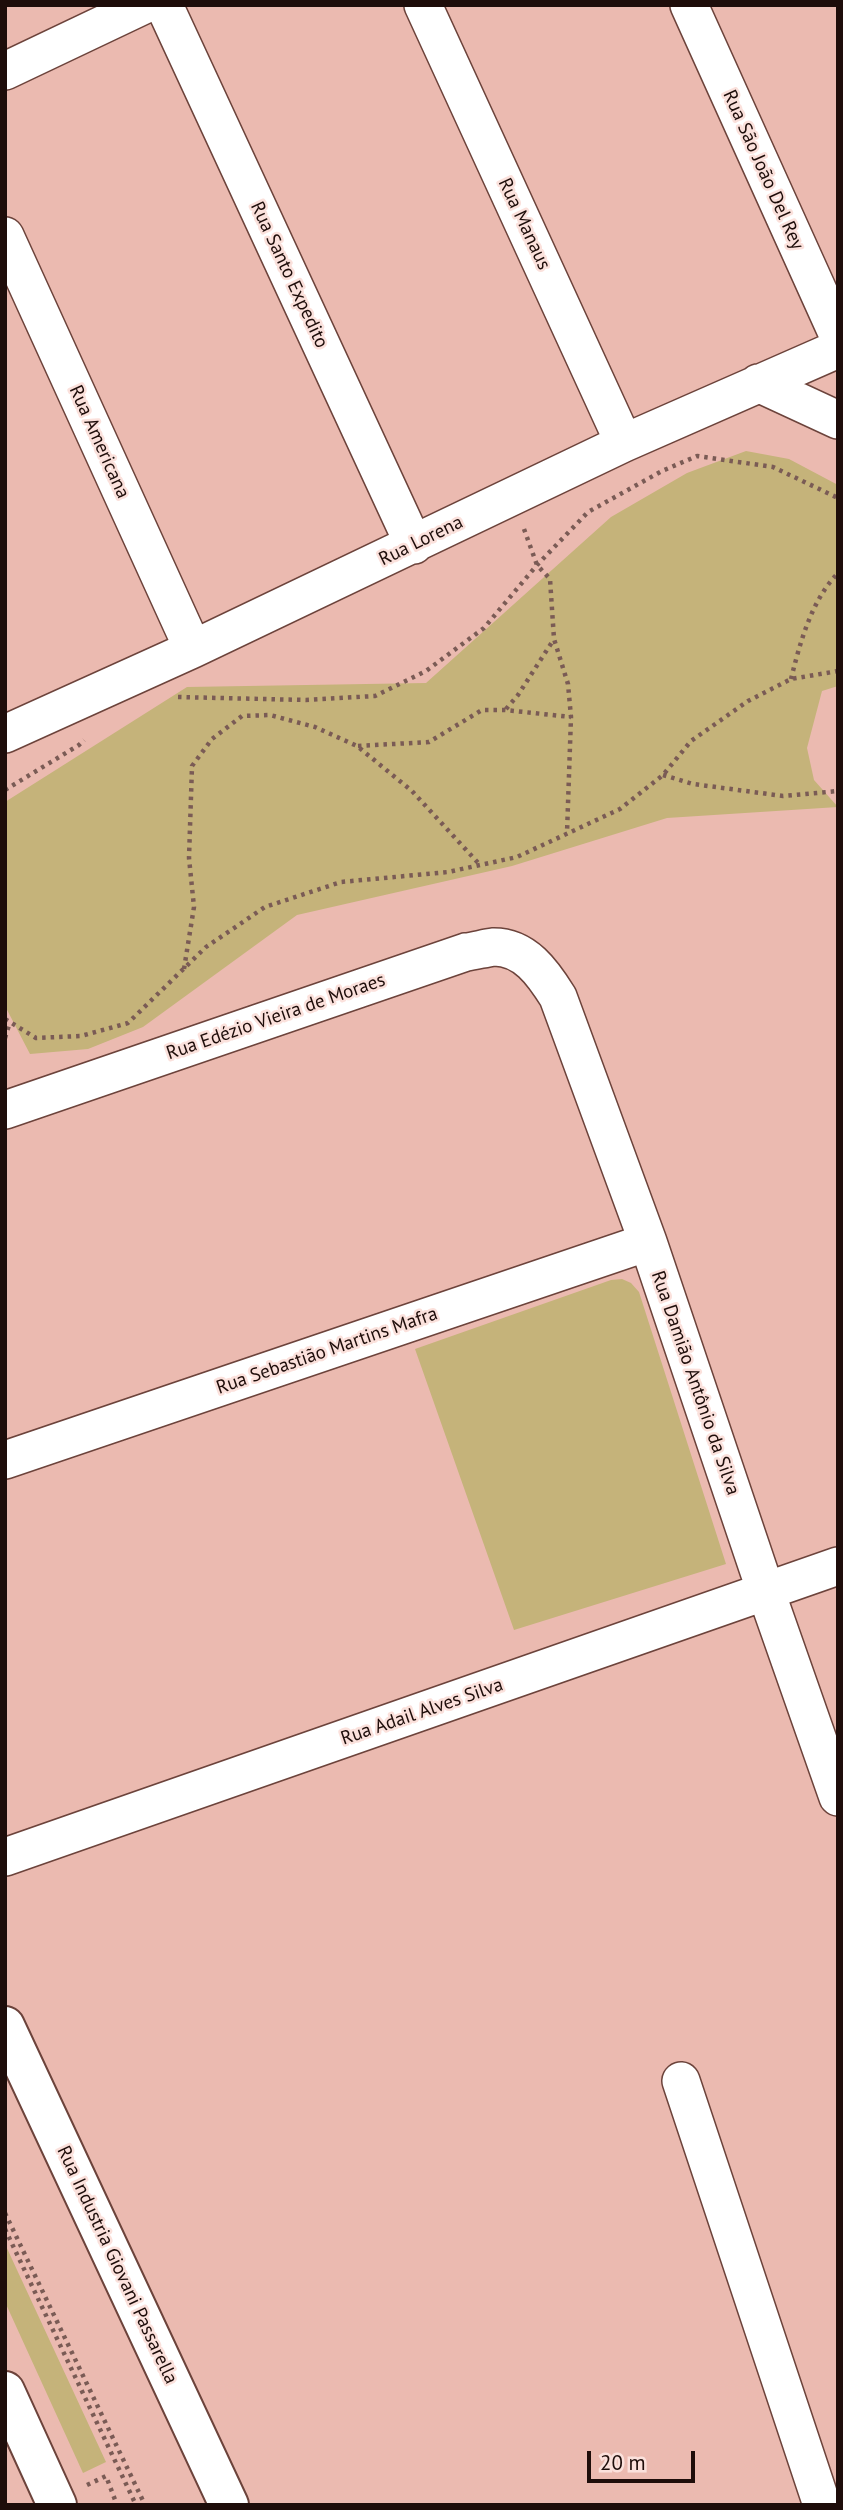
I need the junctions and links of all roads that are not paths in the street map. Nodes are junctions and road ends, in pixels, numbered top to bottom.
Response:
1 (144, 5) edge
2 (164, 5) edge
3 (423, 5) edge
4 (689, 5) edge
5 (5, 71) edge
6 (5, 236) edge
7 (838, 335) edge
8 (838, 349) edge
9 (758, 383) junction
10 (838, 420) edge
11 (624, 443) junction
12 (414, 545) junction
13 (193, 649) junction
14 (5, 734) edge
15 (543, 973) joint
16 (5, 1110) edge
17 (648, 1242) junction
18 (5, 1460) edge
19 (838, 1566) edge
20 (766, 1592) junction
21 (838, 1797) edge
22 (5, 1857) edge
23 (5, 2025) edge
24 (681, 2081) dead end
25 (5, 2391) edge
26 (57, 2505) edge
27 (229, 2505) edge
28 (822, 2505) edge

1 - 5 street
2 - 12 street, Rua Santo Expedito
3 - 11 street, Rua Manaus
4 - 7 street, Rua São João Del Rey
6 - 13 street, Rua Americana
8 - 9 street, Rua Lorena
9 - 10 street
9 - 11 street, Rua Lorena
11 - 12 street, Rua Lorena
12 - 13 street, Rua Lorena
13 - 14 street, Rua Lorena
15 - 16 street, Rua Edézio Vieira de Moraes
15 - 17 street, Rua Damião Antônio da Silva
17 - 18 street, Rua Sebastião Martins Mafra
17 - 20 street, Rua Damião Antônio da Silva
19 - 20 street, Rua Adail Alves Silva
20 - 21 street, Rua Damião Antônio da Silva
20 - 22 street, Rua Adail Alves Silva
23 - 27 street, Rua Industria Giovani Passarella
24 - 28 street
25 - 26 street

